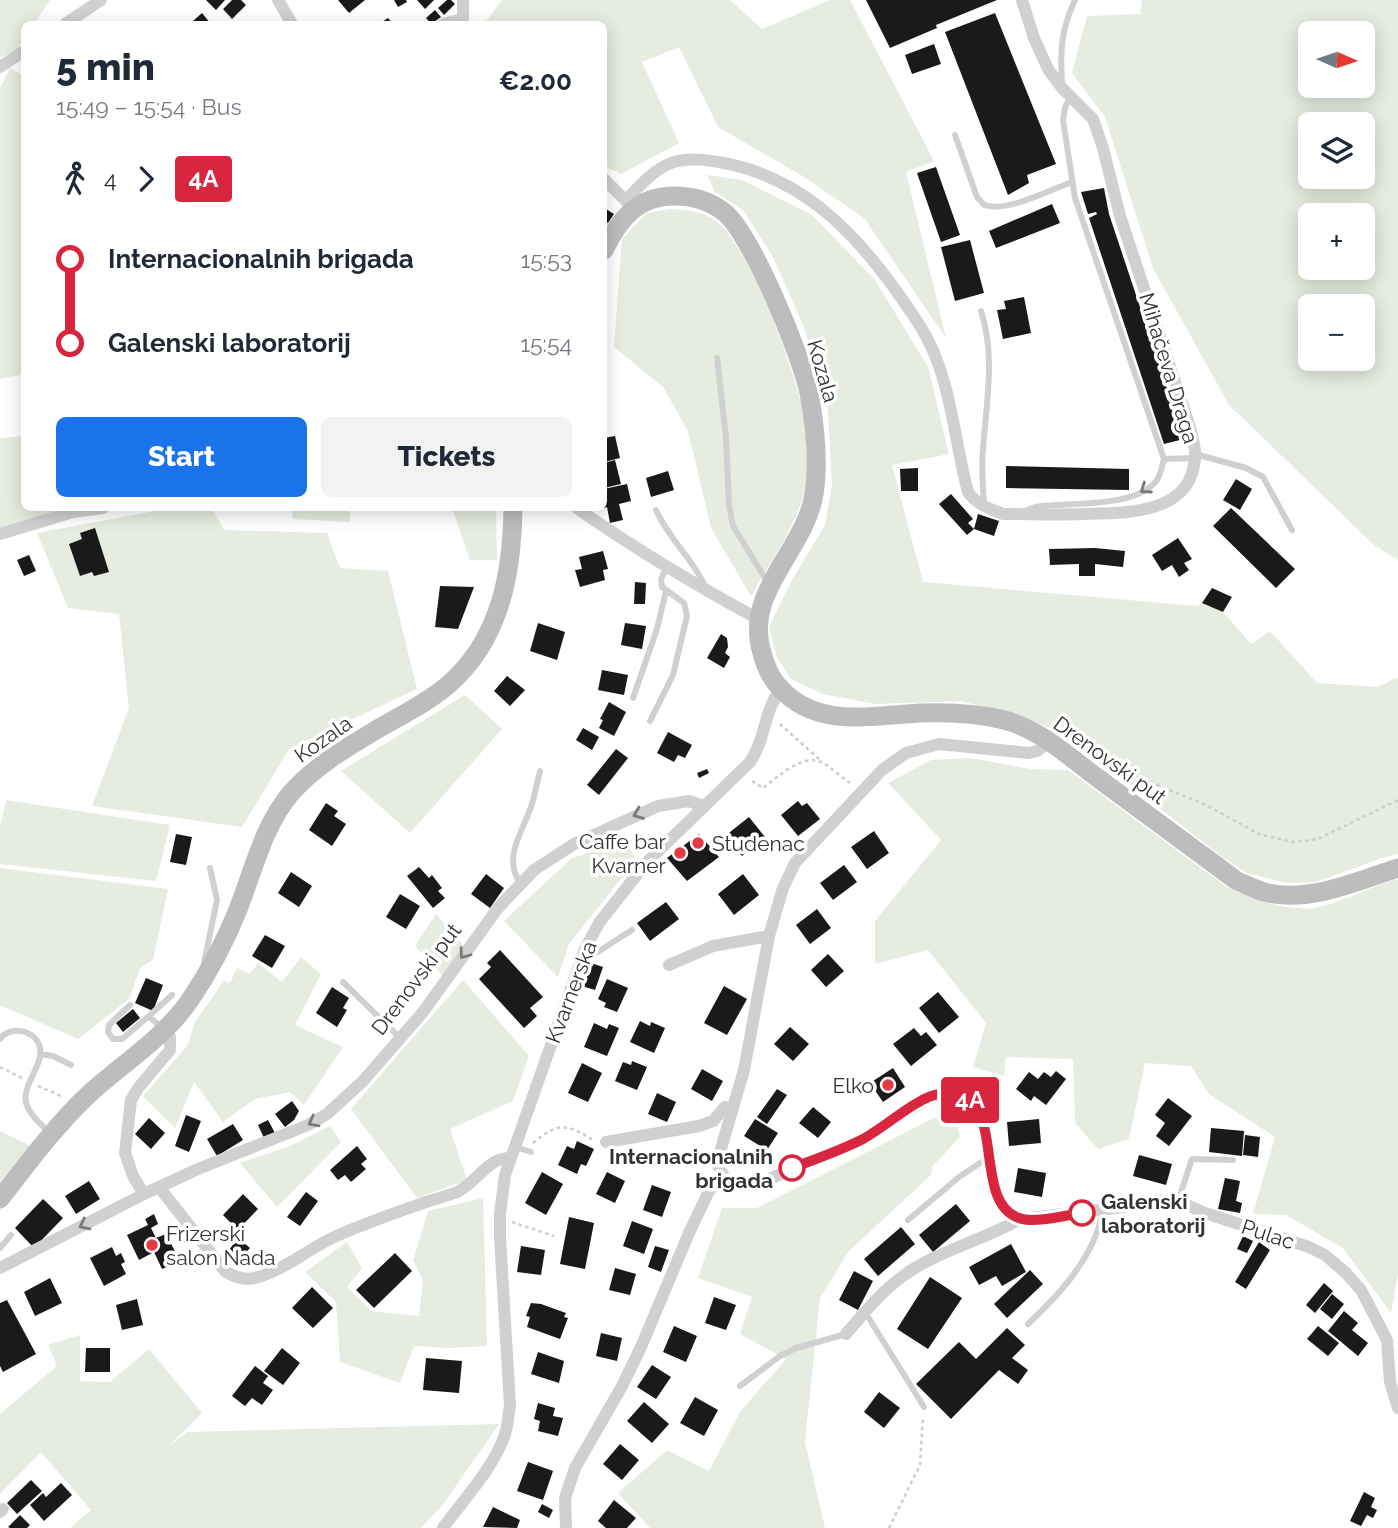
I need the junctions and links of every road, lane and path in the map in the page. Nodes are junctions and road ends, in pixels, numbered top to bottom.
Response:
1 (101, 0) edge
2 (278, 0) edge
3 (463, 0) edge
4 (1022, 0) edge
5 (1075, 0) edge
6 (70, 21) edge
7 (290, 21) edge
8 (463, 21) edge
9 (21, 59) edge
10 (0, 67) edge
11 (1067, 92) junction
12 (955, 135) dead end
13 (607, 182) edge
14 (1072, 182) junction
15 (630, 204) junction
16 (607, 244) edge
17 (981, 311) dead end
18 (717, 358) dead end
19 (1195, 456) junction
20 (1164, 459) junction
21 (984, 506) junction
22 (656, 510) dead end
23 (80, 511) edge
24 (513, 511) edge
25 (581, 511) edge
26 (1021, 514) junction
27 (1292, 530) dead end
28 (0, 534) edge
29 (667, 566) junction
30 (769, 584) junction
31 (666, 591) junction
32 (707, 591) junction
33 (758, 619) junction
34 (780, 689) junction
35 (633, 698) dead end
36 (769, 714) junction
37 (650, 721) dead end
38 (1049, 742) junction
39 (821, 761) junction
40 (1087, 770) junction
41 (540, 771) dead end
42 (748, 778) dead end
43 (848, 781) dead end
44 (1398, 800) edge
45 (703, 806) junction
46 (210, 868) dead end
47 (1398, 868) edge
48 (521, 884) junction
49 (632, 930) dead end
50 (769, 936) junction
51 (581, 958) junction
52 (669, 965) dead end
53 (206, 975) junction
54 (343, 982) dead end
55 (172, 995) dead end
56 (130, 1005) dead end
57 (149, 1016) junction
58 (164, 1030) junction
59 (400, 1038) junction
60 (0, 1039) edge
61 (41, 1054) junction
62 (71, 1065) dead end
63 (0, 1068) edge
64 (24, 1079) dead end
65 (35, 1084) dead end
66 (61, 1096) dead end
67 (733, 1109) junction
68 (51, 1134) junction
69 (606, 1142) joint
70 (520, 1152) junction
71 (989, 1157) junction
72 (1233, 1160) dead end
73 (722, 1174) junction
74 (159, 1187) junction
75 (144, 1194) junction
76 (0, 1199) edge
77 (1178, 1201) junction
78 (1102, 1210) junction
79 (1020, 1219) junction
80 (908, 1220) dead end
81 (509, 1221) dead end
82 (11, 1235) dead end
83 (554, 1236) dead end
84 (0, 1248) edge
85 (0, 1268) edge
86 (865, 1312) junction
87 (1028, 1324) dead end
88 (846, 1334) joint
89 (1394, 1356) edge
90 (740, 1385) dead end
91 (924, 1407) joint
92 (1398, 1408) edge
93 (443, 1528) edge
94 (566, 1528) edge
95 (889, 1528) edge

1 - 6 street
2 - 7 street
3 - 8 street
4 - 11 street, Mihačeva Draga
5 - 11 lane
9 - 10 street
11 - 14 lane
11 - 19 street, Mihačeva Draga
12 - 14 lane
13 - 15 street
14 - 20 lane
15 - 16 main road
15 - 21 street
15 - 30 main road, Kozala
17 - 21 lane
18 - 30 lane
19 - 20 lane
19 - 26 street, Mihačeva Draga
19 - 27 lane
20 -> 26 lane
21 - 26 street, Mihačeva Draga
22 - 32 lane
23 - 28 street
24 - 53 main road, Kozala
25 - 29 street
29 - 31 lane
29 - 32 street
30 - 33 main road, Kozala
31 - 35 lane
31 - 37 lane
32 - 33 street
33 - 34 main road, Kozala
34 - 36 street, Kvarnerska
34 - 38 main road, Drenovski put
36 - 39 path
36 - 45 street, Kvarnerska
38 - 40 main road, Drenovski put
38 - 50 street
39 - 42 path
39 - 43 path
40 - 44 path
40 - 47 main road, Drenovski put
41 - 48 lane
45 -> 48 street, Drenovski put
45 - 51 street, Kvarnerska
46 - 53 lane
48 -> 59 street, Drenovski put
49 - 51 lane
50 - 52 street
50 - 67 street
51 - 70 street, Kvarnerska
53 - 58 main road, Kozala
54 - 59 lane
55 - 57 lane
56 - 57 lane
57 - 58 lane
58 - 68 main road, Kozala
58 - 75 street
59 -> 74 street, Drenovski put
60 - 61 lane
61 - 62 lane
61 - 68 lane
63 - 64 path
65 - 66 path
67 - 69 street
67 - 73 street
68 - 76 main road, Kozala
69 - 70 path
70 - 74 street
70 - 93 street, Kvarnerska
71 - 73 street
71 - 79 street
71 - 80 lane
72 - 77 lane
73 - 94 street
74 - 75 street, Drenovski put
75 -> 85 street, Drenovski put
77 - 78 street, Pulac
77 - 89 street, Pulac
78 - 79 street, Pulac
78 - 87 lane
79 - 86 street, Pulac
81 - 83 path
82 - 84 lane
86 - 88 street, Pulac
86 - 91 lane
88 - 90 lane
89 - 92 street, Pulac
91 - 95 path

